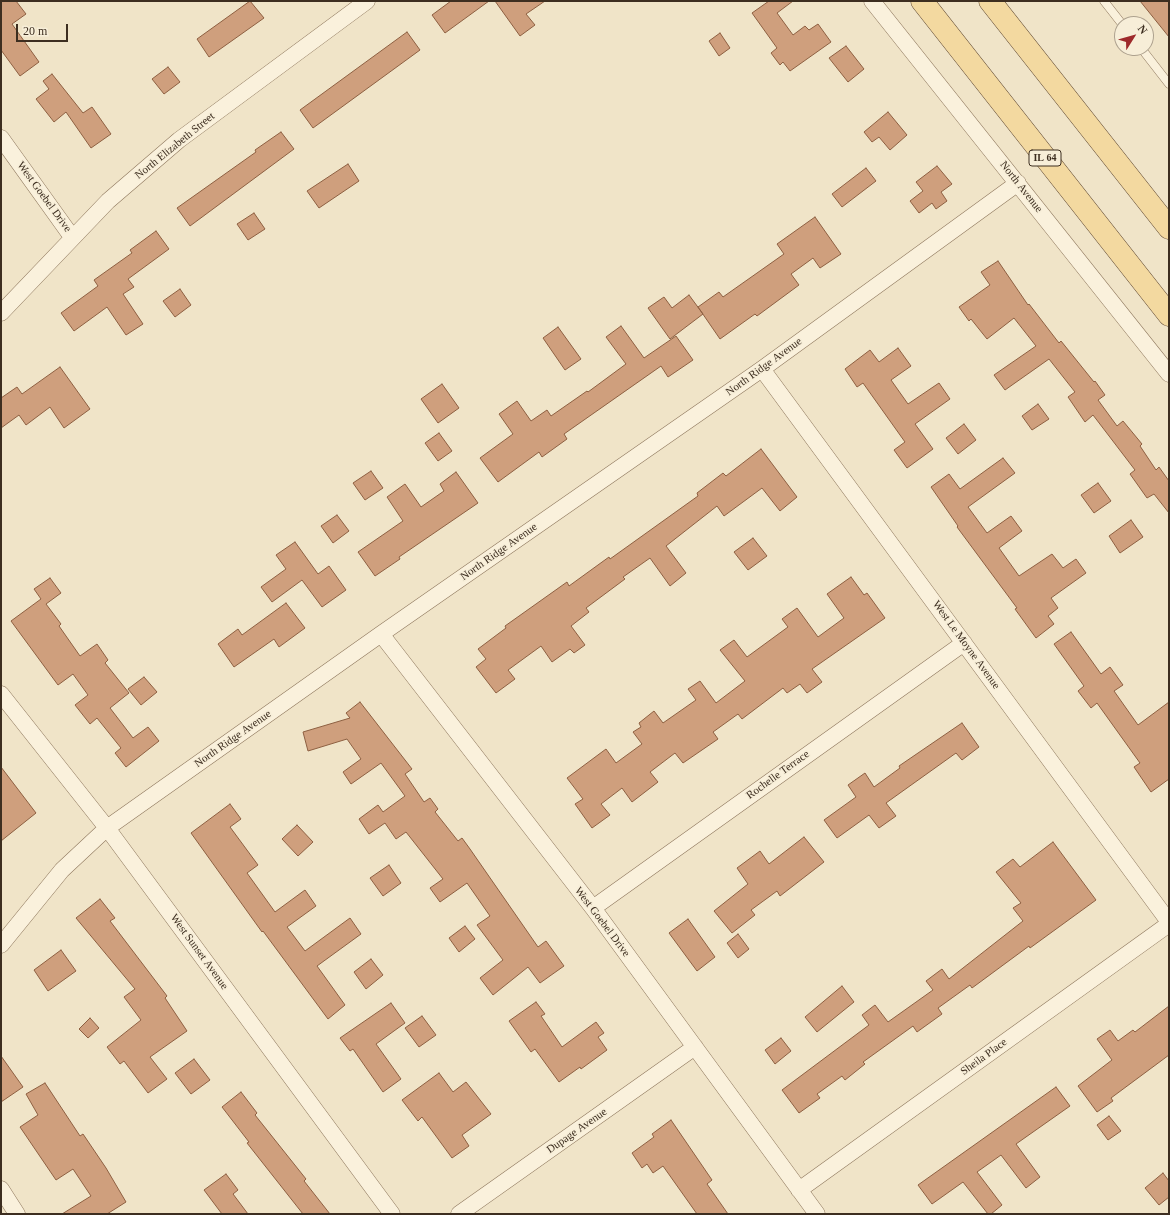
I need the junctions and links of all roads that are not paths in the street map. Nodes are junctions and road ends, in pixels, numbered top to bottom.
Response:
1 (367, 1) edge
2 (872, 1) edge
3 (922, 1) edge
4 (1104, 1) edge
5 (996, 5) edge
6 (1116, 16) edge
7 (1146, 56) edge
8 (1169, 84) edge
9 (1, 138) edge
10 (1018, 182) junction
11 (1166, 219) edge
12 (72, 237) junction
13 (1, 313) edge
14 (1169, 315) edge
15 (762, 369) junction
16 (1169, 374) edge
17 (381, 634) junction
18 (964, 643) junction
19 (1, 694) edge
20 (107, 828) junction
21 (593, 908) junction
22 (1169, 923) edge
23 (1, 945) edge
24 (695, 1047) junction
25 (1, 1189) edge
26 (800, 1190) junction
27 (17, 1214) edge
28 (392, 1214) edge
29 (460, 1214) edge
30 (817, 1214) edge

1 - 12 street, North Elizabeth Street
2 - 10 street, North Avenue
3 - 14 main road, IL 64
4 - 6 lane
5 - 11 main road
7 - 8 lane
9 - 12 street, West Goebel Drive
10 - 15 street, North Ridge Avenue
10 - 16 street, North Avenue
12 - 13 street, North Elizabeth Street
15 - 17 street, North Ridge Avenue
15 - 18 street, West Le Moyne Avenue
17 - 20 street, North Ridge Avenue
17 - 21 street, West Goebel Drive
18 - 21 street, Rochelle Terrace
18 - 22 street, West Le Moyne Avenue
19 - 20 street, West Sunset Avenue
20 - 23 street, North Ridge Avenue
20 - 28 street, West Sunset Avenue
21 - 24 street, West Goebel Drive
22 - 26 street, Sheila Place
24 - 26 street, West Goebel Drive
24 - 29 street, Dupage Avenue
25 - 27 street
26 - 30 street, West Goebel Drive

